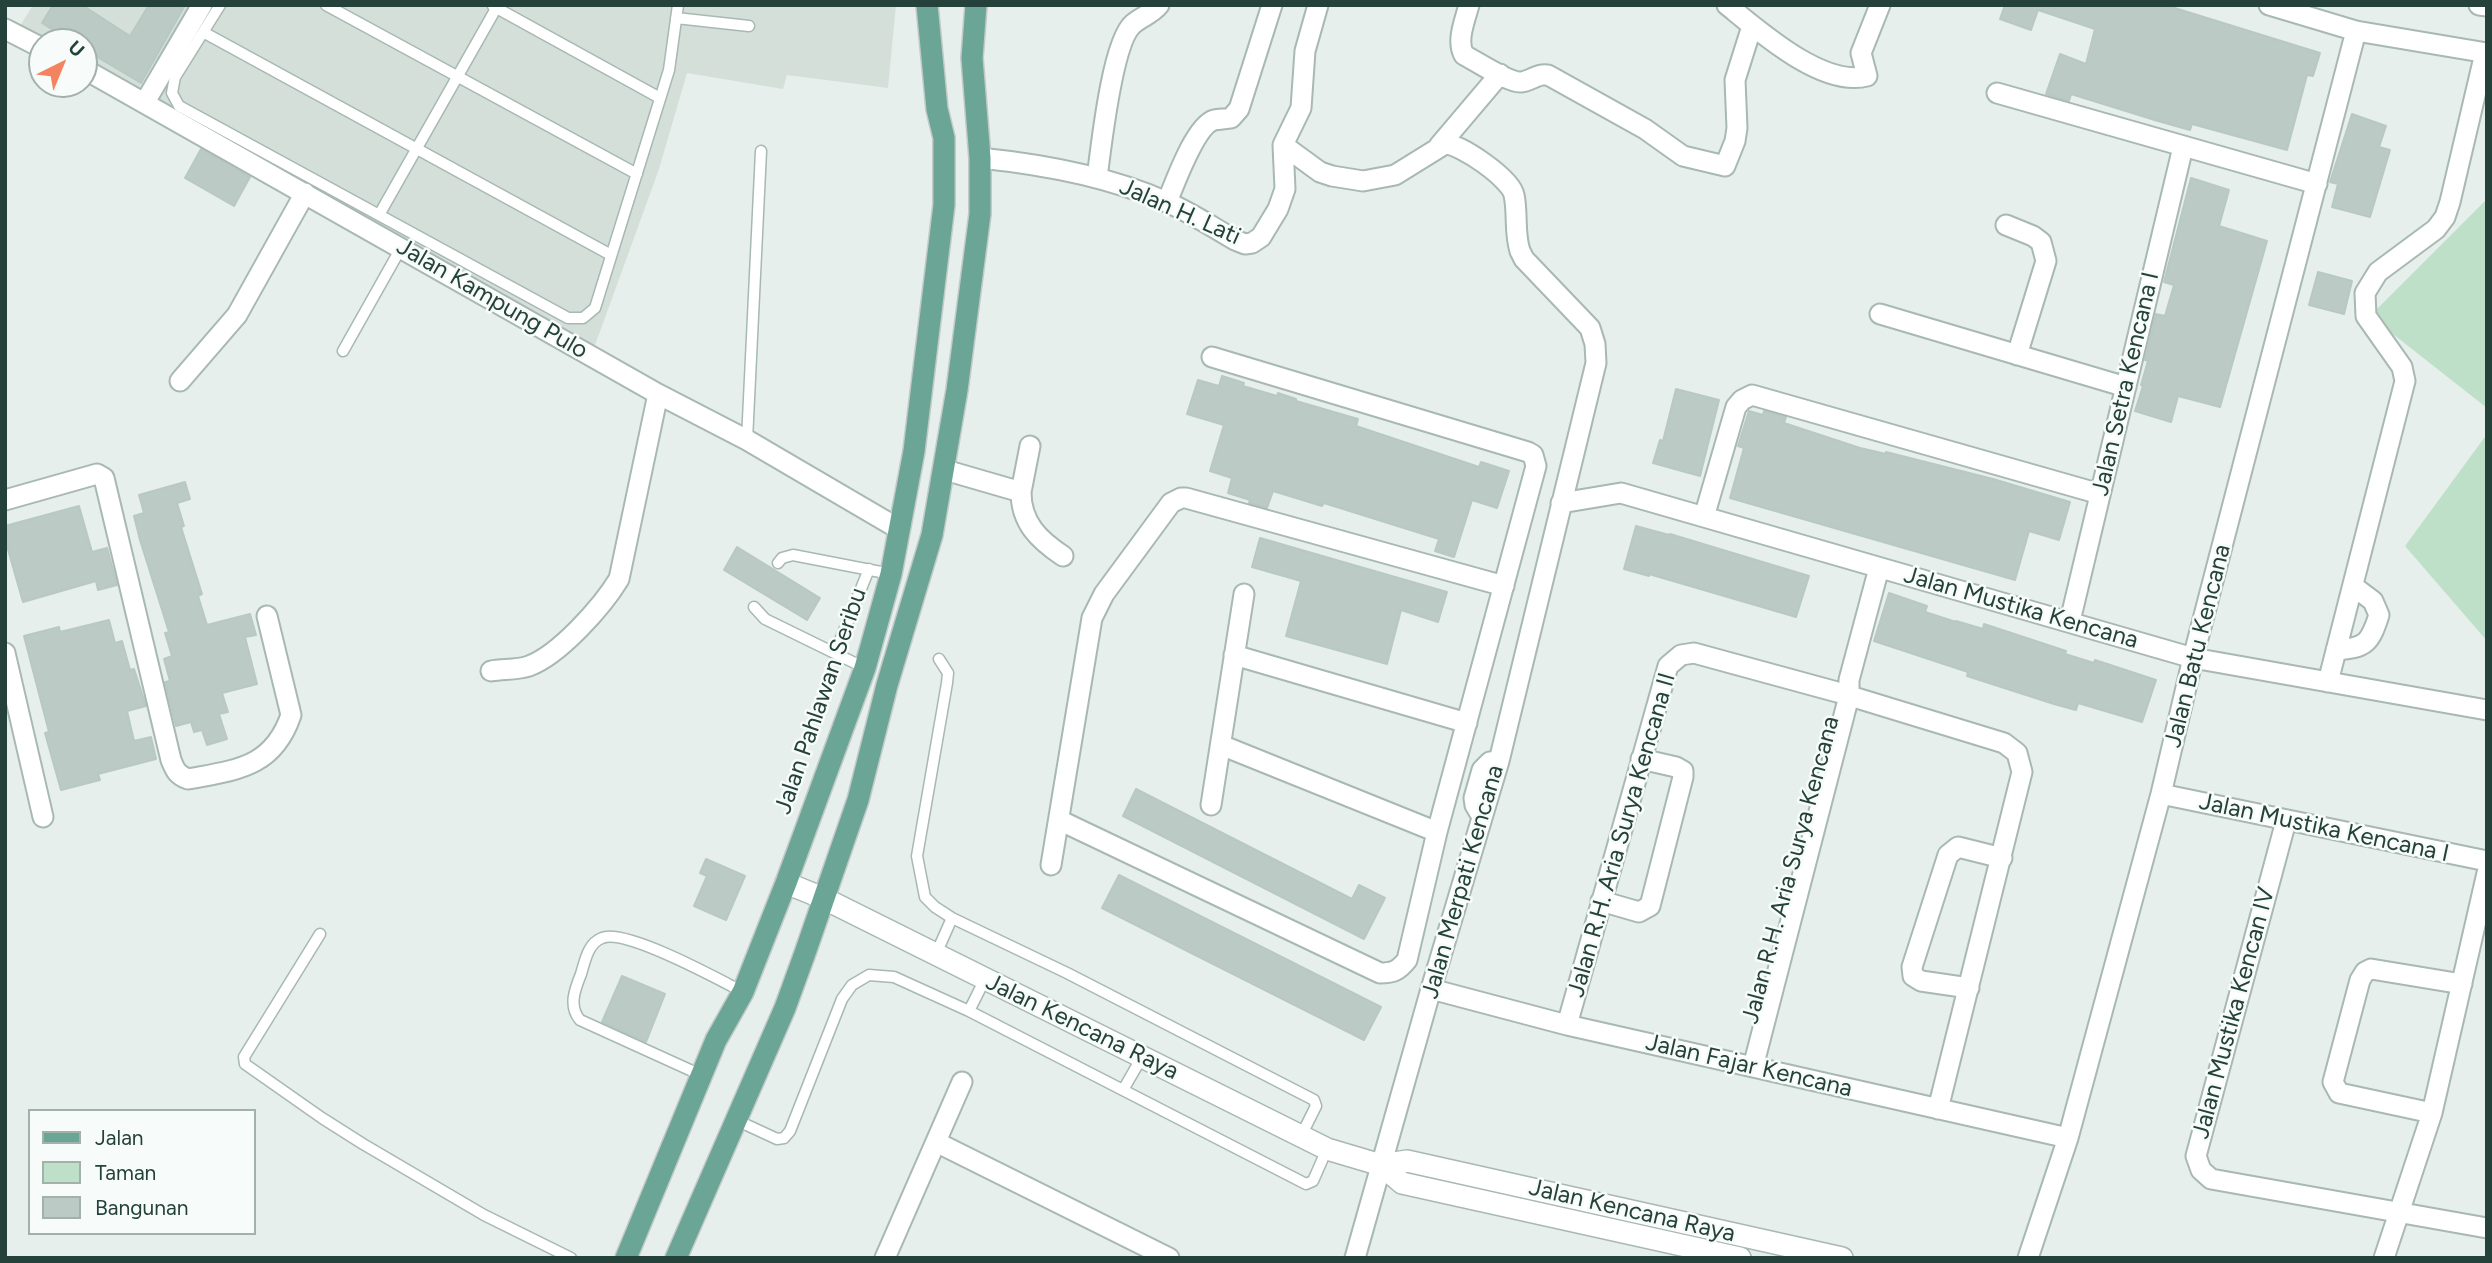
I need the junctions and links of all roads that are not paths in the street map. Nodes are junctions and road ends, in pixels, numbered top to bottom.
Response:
1 (202, 5) edge
2 (220, 5) edge
3 (326, 5) edge
4 (678, 5) edge
5 (927, 5) edge
6 (976, 5) edge
7 (1159, 5) edge
8 (1272, 5) edge
9 (1318, 5) edge
10 (1469, 5) edge
11 (1727, 5) edge
12 (1880, 5) edge
13 (2269, 5) edge
14 (2479, 5) edge
15 (496, 6) edge
16 (2487, 6) edge
17 (676, 18) junction
18 (749, 26) dead end
19 (1752, 26) junction
20 (5, 29) edge
21 (2356, 31) junction
22 (203, 32) junction
23 (28, 41) edge
24 (2486, 53) edge
25 (1500, 74) junction
26 (98, 77) edge
27 (457, 77) junction
28 (1997, 93) dead end
29 (660, 98) junction
30 (145, 102) junction
31 (1283, 145) junction
32 (1439, 146) junction
33 (2183, 148) junction
34 (416, 149) junction
35 (761, 150) dead end
36 (981, 158) junction
37 (637, 174) junction
38 (1097, 178) junction
39 (2317, 184) junction
40 (305, 193) junction
41 (1167, 202) junction
42 (379, 215) junction
43 (2006, 225) dead end
44 (401, 247) junction
45 (611, 255) junction
46 (937, 263) junction
47 (972, 271) junction
48 (1880, 314) dead end
49 (343, 351) dead end
50 (2017, 355) junction
51 (1212, 357) dead end
52 (180, 381) dead end
53 (2126, 387) junction
54 (658, 394) junction
55 (747, 440) junction
56 (1030, 446) dead end
57 (944, 470) junction
58 (1021, 492) junction
59 (2100, 495) junction
60 (5, 500) edge
61 (1562, 503) junction
62 (1704, 517) junction
63 (899, 529) junction
64 (1063, 556) dead end
65 (778, 563) dead end
66 (1879, 568) junction
67 (869, 569) junction
68 (891, 574) junction
69 (1504, 586) junction
70 (2353, 586) junction
71 (1244, 594) dead end
72 (754, 607) dead end
73 (267, 616) dead end
74 (2070, 621) junction
75 (2336, 650) junction
76 (5, 653) edge
77 (835, 653) junction
78 (1234, 655) junction
79 (2193, 658) junction
80 (939, 659) dead end
81 (864, 668) junction
82 (491, 671) dead end
83 (2328, 682) junction
84 (1845, 689) junction
85 (2487, 709) edge
86 (1467, 723) junction
87 (1221, 745) junction
88 (1641, 759) junction
89 (1499, 761) junction
90 (1454, 777) junction
91 (1478, 783) junction
92 (2161, 794) junction
93 (1211, 805) dead end
94 (43, 817) dead end
95 (1483, 817) junction
96 (1059, 820) junction
97 (2286, 821) junction
98 (1437, 832) junction
99 (2002, 858) junction
100 (2487, 861) edge
101 (1051, 865) dead end
102 (2487, 873) edge
103 (786, 883) junction
104 (823, 898) junction
105 (1601, 901) junction
106 (952, 918) junction
107 (320, 934) dead end
108 (936, 954) junction
109 (985, 979) junction
110 (2462, 984) junction
111 (1969, 988) junction
112 (1432, 989) junction
113 (743, 992) junction
114 (969, 1011) junction
115 (1567, 1025) junction
116 (1142, 1057) junction
117 (1747, 1066) junction
118 (701, 1075) junction
119 (962, 1082) dead end
120 (1123, 1090) junction
121 (1938, 1109) junction
122 (2432, 1113) junction
123 (735, 1120) junction
124 (1301, 1136) junction
125 (2068, 1138) junction
126 (936, 1142) junction
127 (1327, 1149) junction
128 (1381, 1165) junction
129 (2398, 1212) junction
130 (2487, 1228) edge
131 (571, 1258) edge
132 (626, 1258) edge
133 (676, 1258) edge
134 (885, 1258) edge
135 (1169, 1258) edge
136 (1356, 1258) edge
137 (1740, 1258) edge
138 (1842, 1258) edge
139 (2028, 1258) edge
140 (2384, 1258) edge

1 - 30 street
2 - 22 lane
3 - 27 lane
4 - 17 lane
5 - 46 main road, Jalan Pahlawan Seribu
6 - 36 main road
7 - 38 street
8 - 41 street
9 - 31 street, Jalan H. Lati
10 - 25 street
11 - 19 street
12 - 19 street
13 - 21 street
14 - 16 street
15 - 27 lane
15 - 29 lane
17 - 18 lane
17 - 29 lane
19 - 25 street
20 - 23 street
21 - 24 street
21 - 39 street, Jalan Batu Kencana
22 - 34 lane
22 - 42 lane
24 - 70 street
25 - 32 street
26 - 30 street, Jalan Kampung Pulo
27 - 34 lane
27 - 37 lane
28 - 33 street
29 - 37 lane
30 - 40 street, Jalan Kampung Pulo
31 - 32 street
31 - 41 street, Jalan H. Lati
32 - 61 street, Jalan Merpati Kencana
33 - 39 street
33 - 53 street, Jalan Setra Kencana I
34 - 42 lane
34 - 45 lane
35 - 55 lane
36 - 38 street, Jalan H. Lati
36 - 47 main road
37 - 45 lane
38 - 41 street, Jalan H. Lati
39 - 79 street, Jalan Batu Kencana
40 - 44 street, Jalan Kampung Pulo
40 - 52 street
42 - 45 lane
43 - 50 street
44 - 49 lane
44 - 54 street, Jalan Kampung Pulo
46 - 47 main road
46 - 63 main road, Jalan Pahlawan Seribu
47 - 57 main road
48 - 50 street
50 - 53 street
51 - 69 street
53 - 59 street, Jalan Setra Kencana I
54 - 55 street, Jalan Kampung Pulo
54 - 82 street
55 - 63 street, Jalan Kampung Pulo
56 - 58 street
57 - 58 street
57 - 104 main road
58 - 64 street
59 - 62 street
59 - 74 street, Jalan Setra Kencana I
60 - 73 street
61 - 62 street, Jalan Mustika Kencana
61 - 89 street, Jalan Merpati Kencana
62 - 66 street, Jalan Mustika Kencana
63 - 68 main road, Jalan Pahlawan Seribu
65 - 67 lane
66 - 74 street, Jalan Mustika Kencana
66 - 84 street, Jalan R.H. Aria Surya Kencana
67 - 68 lane
67 - 77 lane
68 - 81 main road, Jalan Pahlawan Seribu
69 - 86 street
69 - 96 street
70 - 75 street
70 - 75 street
71 - 78 street
72 - 77 lane
74 - 79 street, Jalan Mustika Kencana
75 - 83 street
76 - 94 street
77 - 81 lane
78 - 86 street
78 - 87 street
79 - 83 street, Jalan Mustika Kencana
79 - 92 street, Jalan Batu Kencana
80 - 106 lane
81 - 103 main road, Jalan Pahlawan Seribu
83 - 85 street, Jalan Mustika Kencana
84 - 88 street, Jalan R.H. Aria Surya Kencana II
84 - 99 street
84 - 117 street, Jalan R.H. Aria Surya Kencana
86 - 90 street
87 - 93 street
87 - 98 street
88 - 105 street, Jalan R.H. Aria Surya Kencana II
88 - 105 street
89 - 91 street
89 - 95 street, Jalan Merpati Kencana
90 - 91 street
90 - 98 street
91 - 95 street
92 - 97 street, Jalan Mustika Kencana I
92 - 125 street, Jalan Batu Kencana
95 - 112 street, Jalan Merpati Kencana
96 - 98 street
96 - 101 street
97 - 100 street, Jalan Mustika Kencana I
97 - 129 street, Jalan Mustika Kencan IV
99 - 111 street
99 - 111 street
102 - 110 street
103 - 104 street, Jalan Kencana Raya
103 - 113 main road, Jalan Pahlawan Seribu
104 - 108 street, Jalan Kencana Raya
104 - 123 main road
105 - 115 street, Jalan R.H. Aria Surya Kencana II
106 - 108 lane
106 - 124 lane
107 - 131 lane
108 - 109 street, Jalan Kencana Raya
109 - 114 lane
109 - 116 street, Jalan Kencana Raya
110 - 122 street
110 - 122 street
111 - 121 street
112 - 115 street, Jalan Fajar Kencana
112 - 128 street, Jalan Merpati Kencana
113 - 118 main road, Jalan Pahlawan Seribu
113 - 118 lane
114 - 120 lane
114 - 123 lane
115 - 117 street, Jalan Fajar Kencana
116 - 120 lane
116 - 124 street, Jalan Kencana Raya
117 - 121 street, Jalan Fajar Kencana
118 - 132 main road, Jalan Pahlawan Seribu
119 - 126 street
120 - 127 lane
121 - 125 street, Jalan Fajar Kencana
122 - 129 street
123 - 133 main road
124 - 127 street, Jalan Kencana Raya
125 - 139 street, Jalan Batu Kencana
126 - 134 street
126 - 135 street
127 - 128 street, Jalan Kencana Raya
128 - 136 street, Jalan Merpati Kencana
128 - 137 street, Jalan Kencana Raya
128 - 138 street, Jalan Kencana Raya
129 - 130 street, Jalan Mustika Kencan IV
129 - 140 street

